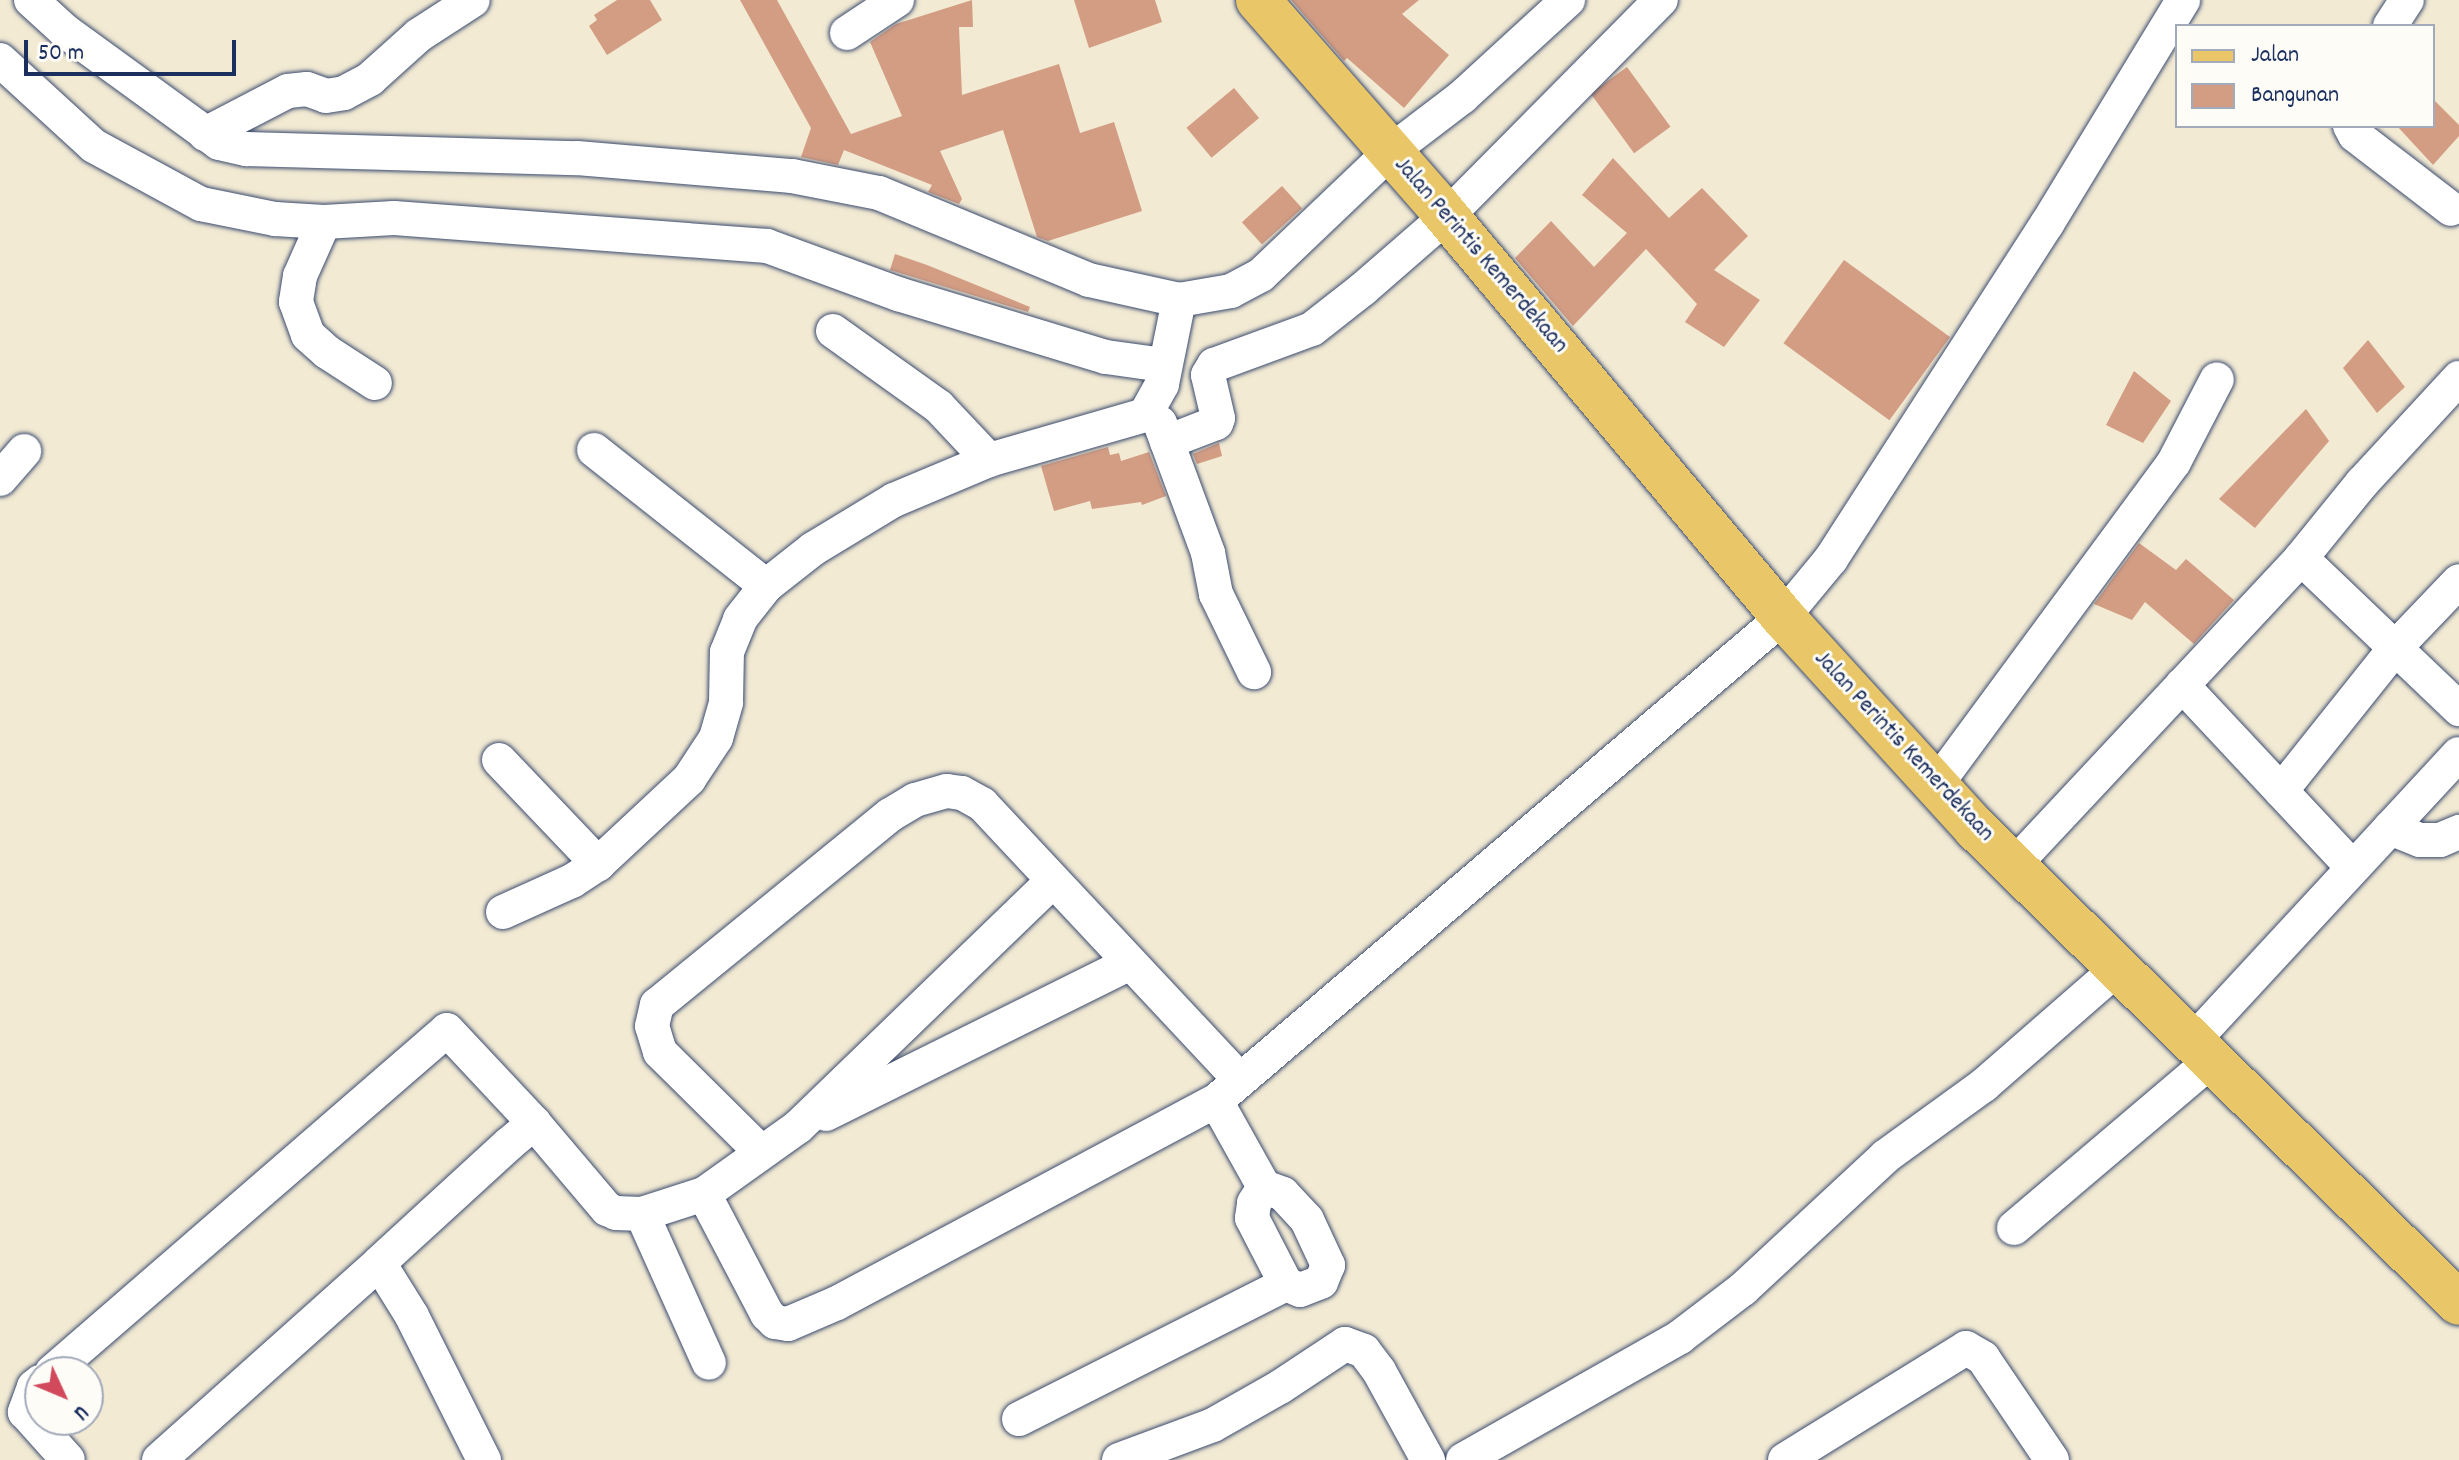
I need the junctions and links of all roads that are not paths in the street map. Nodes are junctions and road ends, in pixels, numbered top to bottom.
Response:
1 (31, 0) edge
2 (473, 0) edge
3 (897, 0) edge
4 (1258, 0) edge
5 (1568, 0) edge
6 (1661, 0) edge
7 (2183, 0) edge
8 (2407, 0) edge
9 (71, 15) edge
10 (2391, 24) edge
11 (847, 33) dead end
12 (0, 60) edge
13 (2351, 128) edge
14 (205, 134) junction
15 (1393, 155) junction
16 (2451, 209) dead end
17 (1443, 212) junction
18 (324, 222) junction
19 (833, 331) dead end
20 (1171, 333) junction
21 (2459, 378) edge
22 (2217, 379) dead end
23 (375, 383) dead end
24 (1153, 404) junction
25 (1167, 442) junction
26 (594, 450) dead end
27 (24, 451) dead end
28 (989, 460) junction
29 (0, 479) edge
30 (2301, 558) junction
31 (2459, 581) edge
32 (766, 586) junction
33 (1783, 617) junction
34 (2396, 647) junction
35 (1254, 672) dead end
36 (2182, 685) junction
37 (2459, 709) edge
38 (2459, 754) edge
39 (499, 760) dead end
40 (1936, 785) junction
41 (2281, 791) junction
42 (2390, 828) junction
43 (2459, 832) edge
44 (598, 864) junction
45 (2014, 865) junction
46 (2353, 868) junction
47 (1053, 881) junction
48 (503, 912) dead end
49 (1130, 963) junction
50 (2118, 968) junction
51 (2202, 1051) junction
52 (1228, 1090) junction
53 (534, 1123) junction
54 (798, 1127) junction
55 (761, 1152) junction
56 (1264, 1187) junction
57 (704, 1194) junction
58 (642, 1214) junction
59 (2014, 1228) dead end
60 (379, 1263) junction
61 (1286, 1284) junction
62 (2459, 1303) edge
63 (71, 1356) edge
64 (709, 1363) dead end
65 (1019, 1419) dead end
66 (46, 1436) edge
67 (68, 1460) edge
68 (159, 1460) edge
69 (484, 1460) edge
70 (1119, 1460) edge
71 (1428, 1460) edge
72 (1463, 1460) edge
73 (1785, 1460) edge
74 (2052, 1460) edge

1 - 9 street
2 - 14 street
3 - 11 street
4 - 15 main road, Jalan Perintis Kemerdekaan
5 - 15 street
6 - 17 street
7 - 33 street
8 - 10 street
9 - 14 street
12 - 18 street
13 - 16 street
14 - 20 street
15 - 17 main road, Jalan Perintis Kemerdekaan
15 - 20 street
17 - 25 street
17 - 33 main road, Jalan Perintis Kemerdekaan
18 - 20 street
18 - 23 street
19 - 28 street
20 - 24 street
21 - 30 street
22 - 40 street
24 - 25 street
24 - 28 street
25 - 35 street
26 - 32 street
27 - 29 street
28 - 32 street
30 - 34 street
30 - 36 street
31 - 34 street
32 - 44 street
33 - 40 main road, Jalan Perintis Kemerdekaan
33 - 52 street
34 - 37 street
34 - 41 street
36 - 41 street
36 - 45 street
38 - 42 street
39 - 44 street
40 - 45 main road, Jalan Perintis Kemerdekaan
41 - 46 street
42 - 43 street
42 - 46 street
44 - 48 street
45 - 50 main road, Jalan Perintis Kemerdekaan
46 - 51 street
47 - 49 street
47 - 54 street
47 - 55 street
49 - 52 street
49 - 54 street
50 - 51 main road, Jalan Perintis Kemerdekaan
50 - 72 street
51 - 59 street
51 - 62 main road, Jalan Perintis Kemerdekaan
52 - 56 street
52 - 57 street
53 - 58 street
53 - 60 street
53 - 63 street
54 - 55 street
55 - 57 street
56 - 61 street
56 - 61 street
57 - 58 street
58 - 64 street
60 - 68 street
60 - 69 street
61 - 65 street
66 - 67 street
70 - 71 street
73 - 74 street

